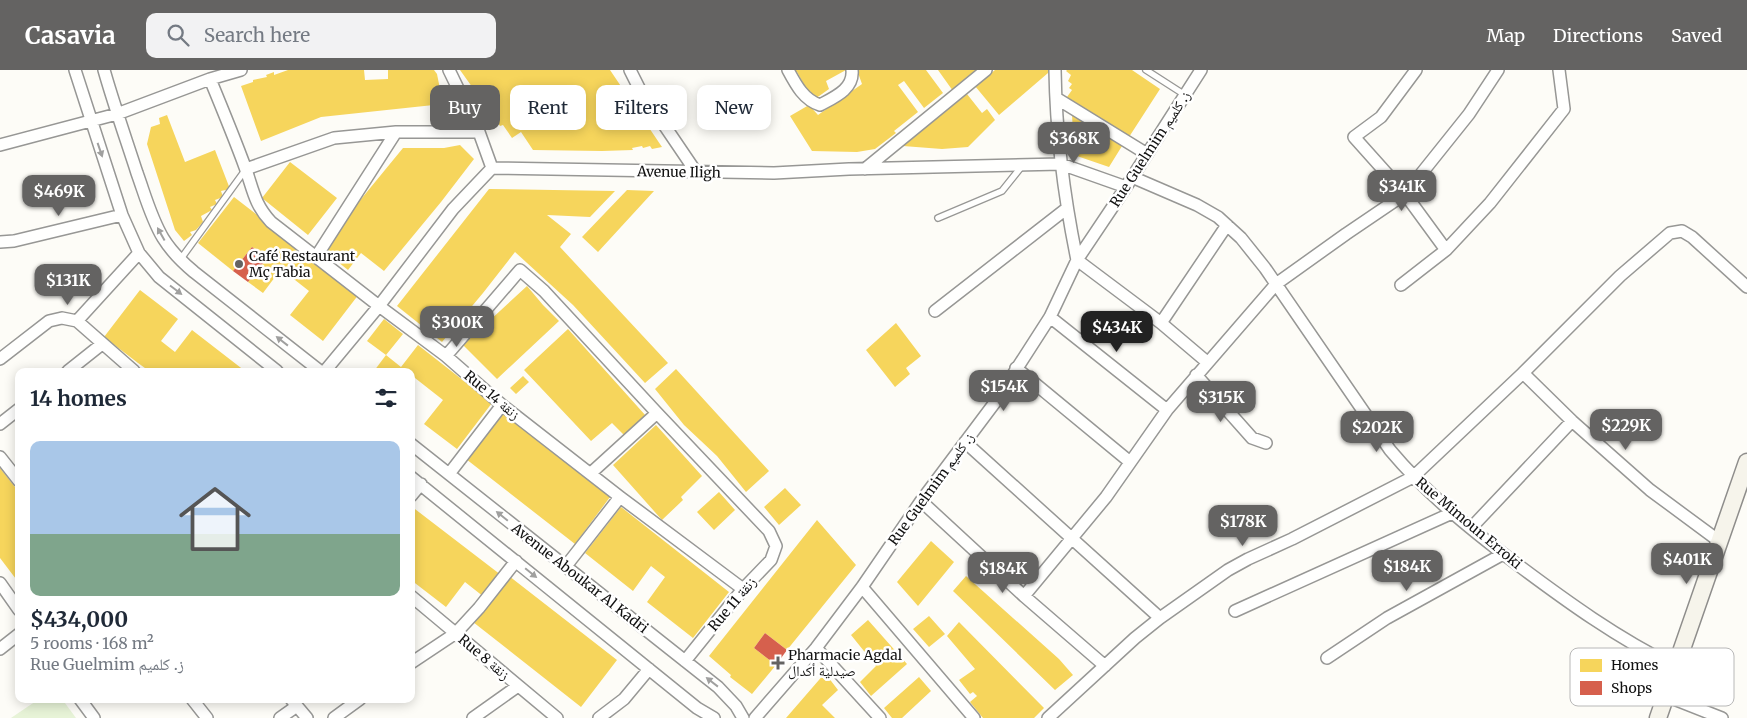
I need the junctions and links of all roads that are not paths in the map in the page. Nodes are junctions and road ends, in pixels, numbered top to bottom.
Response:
1 (75, 70) edge
2 (104, 70) edge
3 (242, 70) edge
4 (449, 70) edge
5 (630, 70) edge
6 (788, 70) edge
7 (852, 70) edge
8 (986, 70) edge
9 (1055, 70) edge
10 (1146, 70) edge
11 (1201, 70) edge
12 (1416, 70) edge
13 (1498, 70) edge
14 (1559, 70) edge
15 (210, 79) junction
16 (1185, 95) junction
17 (1056, 98) junction
18 (117, 114) junction
19 (90, 121) junction
20 (396, 132) junction
21 (479, 132) junction
22 (0, 145) edge
23 (1147, 154) junction
24 (1061, 164) junction
25 (1024, 165) junction
26 (492, 168) junction
27 (246, 169) junction
28 (864, 169) junction
29 (696, 172) junction
30 (1129, 182) junction
31 (1405, 194) junction
32 (1066, 209) junction
33 (122, 215) junction
34 (938, 218) dead end
35 (1227, 225) junction
36 (0, 242) edge
37 (1446, 250) junction
38 (139, 252) junction
39 (316, 257) junction
40 (180, 260) junction
41 (1077, 260) junction
42 (1276, 284) junction
43 (1401, 284) dead end
44 (1747, 287) edge
45 (379, 306) junction
46 (935, 311) dead end
47 (1050, 317) junction
48 (77, 321) junction
49 (1161, 323) junction
50 (102, 344) junction
51 (1, 355) edge
52 (446, 356) junction
53 (1207, 362) junction
54 (72, 368) edge
55 (130, 368) edge
56 (273, 368) edge
57 (316, 368) edge
58 (327, 368) edge
59 (1016, 368) junction
60 (1523, 373) junction
61 (1196, 375) junction
62 (502, 404) junction
63 (1167, 410) junction
64 (15, 413) edge
65 (657, 413) junction
66 (1572, 421) junction
67 (0, 424) edge
68 (965, 442) junction
69 (1266, 443) dead end
70 (415, 447) edge
71 (0, 457) edge
72 (1130, 462) junction
73 (1747, 462) edge
74 (591, 473) junction
75 (449, 474) junction
76 (15, 476) edge
77 (1413, 477) junction
78 (416, 480) edge
79 (620, 497) junction
80 (921, 500) junction
81 (1452, 512) junction
82 (1471, 528) junction
83 (1072, 538) junction
84 (1718, 541) junction
85 (1503, 554) junction
86 (516, 561) junction
87 (566, 566) junction
88 (0, 583) edge
89 (862, 587) junction
90 (743, 589) junction
91 (1024, 596) junction
92 (415, 599) edge
93 (15, 604) edge
94 (1236, 611) dead end
95 (1160, 618) junction
96 (456, 633) junction
97 (15, 637) edge
98 (0, 648) edge
99 (816, 648) junction
100 (1639, 648) edge
101 (1682, 648) edge
102 (1327, 658) dead end
103 (415, 660) edge
104 (685, 661) junction
105 (1105, 666) junction
106 (649, 668) junction
107 (518, 686) junction
108 (83, 703) edge
109 (195, 703) edge
110 (293, 703) edge
111 (295, 703) edge
112 (355, 703) edge
113 (1662, 706) edge
114 (1691, 706) edge
115 (94, 718) edge
116 (207, 718) edge
117 (280, 718) edge
118 (306, 718) edge
119 (334, 718) edge
120 (473, 718) edge
121 (557, 718) edge
122 (599, 718) edge
123 (714, 718) edge
124 (743, 718) edge
125 (755, 718) edge
126 (880, 718) edge
127 (974, 718) edge
128 (1048, 718) edge
129 (1658, 718) edge
130 (1722, 718) edge

1 - 19 street
2 - 18 street
3 - 15 street
4 - 21 street
5 - 29 street
6 - 7 street
8 - 28 street
9 - 17 street
10 - 16 lane
11 - 16 street, Rue Guelmim ز. كلميم
12 - 31 street
13 - 31 street
14 - 37 street
15 - 18 street
15 - 27 street, Rue 14 زنقة
16 - 23 street, Rue Guelmim ز. كلميم
17 - 23 street
17 - 24 street
18 - 19 street
40 -> 18 street
19 - 22 street
19 -> 33 street
20 - 21 street
20 - 27 street
20 - 39 street
21 - 26 street
23 - 30 street, Rue Guelmim ز. كلميم
24 - 25 street, Avenue Iligh
24 - 30 street, Avenue Iligh
24 - 32 street
25 - 28 street, Avenue Iligh
25 - 34 lane
26 - 29 street, Avenue Iligh
26 - 45 street
27 - 39 street, Rue 14 زنقة
27 - 40 lane
28 - 29 street, Avenue Iligh
30 - 35 street, Rue Mimoun Erroki
30 - 41 street, Rue Guelmim ز. كلميم
31 - 37 street
31 - 42 street
32 - 41 street
32 - 46 street
33 - 36 street
33 - 38 street
35 - 42 street, Rue Mimoun Erroki
35 - 49 street
37 - 43 street
38 - 48 street
38 -> 56 street
39 - 45 street, Rue 14 زنقة
57 -> 40 street
41 - 47 street, Rue Guelmim ز. كلميم
41 - 49 street
42 - 53 street
42 - 77 street, Rue Mimoun Erroki
44 - 60 street
45 - 52 street, Rue 14 زنقة
45 - 58 street
47 - 59 street, Rue Guelmim ز. كلميم
47 - 63 street
48 - 50 street
48 - 51 street
49 - 53 street
50 - 54 street
50 - 55 street
52 - 62 street, Rue 14 زنقة
52 - 65 street
53 - 61 street
59 - 68 street, Rue Guelmim ز. كلميم
59 - 72 street
60 - 66 street
60 - 77 street
61 - 63 street
61 - 69 street
62 - 74 street, Rue 14 زنقة
62 - 75 street
63 - 72 street
64 - 67 street
65 - 74 street
65 - 90 street, Rue 11 زنقة
66 - 82 street
66 - 84 street
68 - 80 street, Rue Guelmim ز. كلميم
68 - 83 street
70 - 75 street, Avenue Aboukar Al Kadri
71 - 76 street
72 - 83 street
73 - 84 main road
74 - 79 street, Rue 14 زنقة
87 -> 75 street, Avenue Aboukar Al Kadri
77 - 81 street, Rue Mimoun Erroki
77 - 95 street
78 - 86 street, Avenue Aboukar Al Kadri
79 - 87 street
79 - 90 street, Rue 14 زنقة
80 - 89 street, Rue Guelmim ز. كلميم
80 - 91 street
81 - 82 street, Rue Mimoun Erroki
81 - 94 street
82 - 85 street, Rue Mimoun Erroki
83 - 91 street
83 - 95 street
84 - 101 main road
85 - 100 street, Rue Mimoun Erroki
85 - 102 street
86 - 96 street
86 -> 106 street, Avenue Aboukar Al Kadri
87 - 104 street, Avenue Aboukar Al Kadri
88 - 93 street
89 - 99 street, Rue Guelmim ز. كلميم
89 - 127 street
90 - 104 street, Rue 11 زنقة
91 - 105 street
92 - 96 street, Rue 8 زنقة
95 - 105 street
96 - 103 street
96 - 107 street, Rue 8 زنقة
97 - 98 street
99 - 125 street, Rue Guelmim ز. كلميم
99 - 126 street
124 -> 104 street, Avenue Aboukar Al Kadri
105 - 128 street
106 - 122 street
106 - 123 street, Avenue Aboukar Al Kadri
107 - 120 street
107 - 121 street, Rue 8 زنقة
108 - 115 street
109 - 116 street
110 - 117 street
111 - 118 street
112 - 119 street
113 - 129 main road
114 - 130 street

